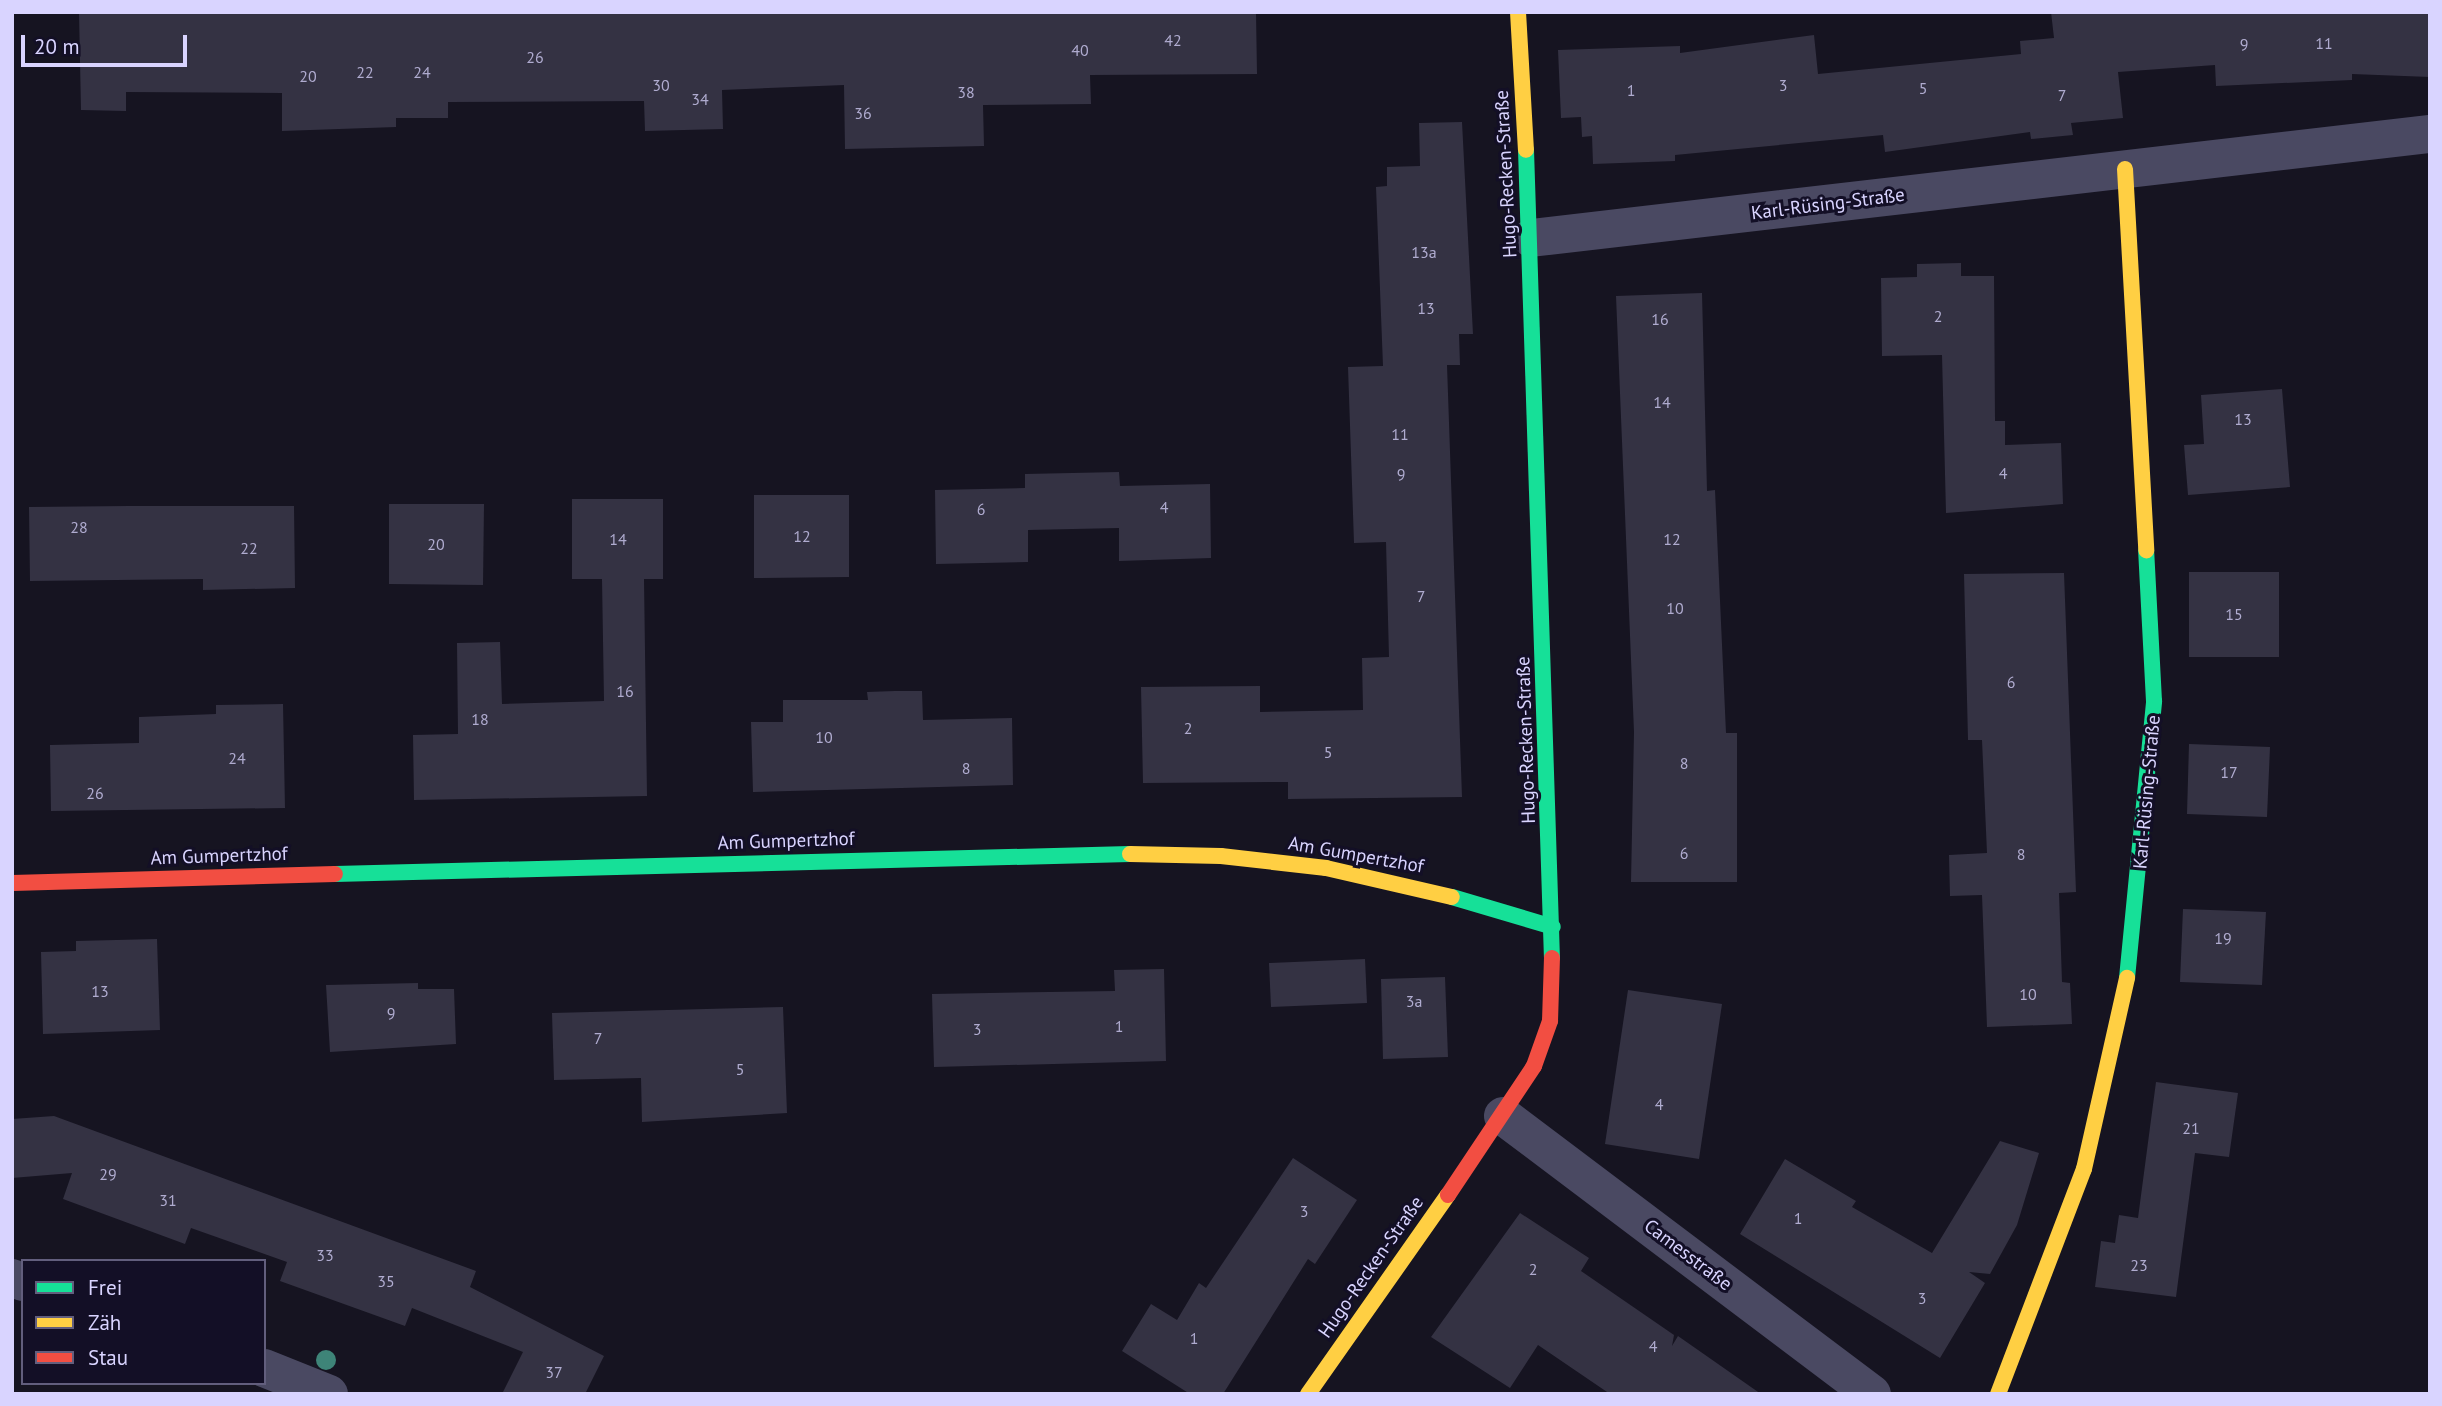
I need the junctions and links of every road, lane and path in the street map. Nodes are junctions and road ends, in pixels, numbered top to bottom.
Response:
1 (1518, 12) edge
2 (2430, 134) edge
3 (2125, 169) junction
4 (1531, 238) junction
5 (12, 883) edge
6 (1553, 927) junction
7 (1503, 1116) junction
8 (266, 1369) edge
9 (329, 1394) edge
10 (1308, 1394) edge
11 (1872, 1394) edge
12 (1998, 1394) edge

1 - 4 street, Hugo-Recken-Straße
2 - 3 street, Karl-Rüsing-Straße
3 - 4 street, Karl-Rüsing-Straße
3 - 12 street, Karl-Rüsing-Straße
4 - 6 street, Hugo-Recken-Straße
5 - 6 street, Am Gumpertzhof
6 - 7 street, Hugo-Recken-Straße
7 - 10 street, Hugo-Recken-Straße
7 - 11 street, Camesstraße
8 - 9 street

